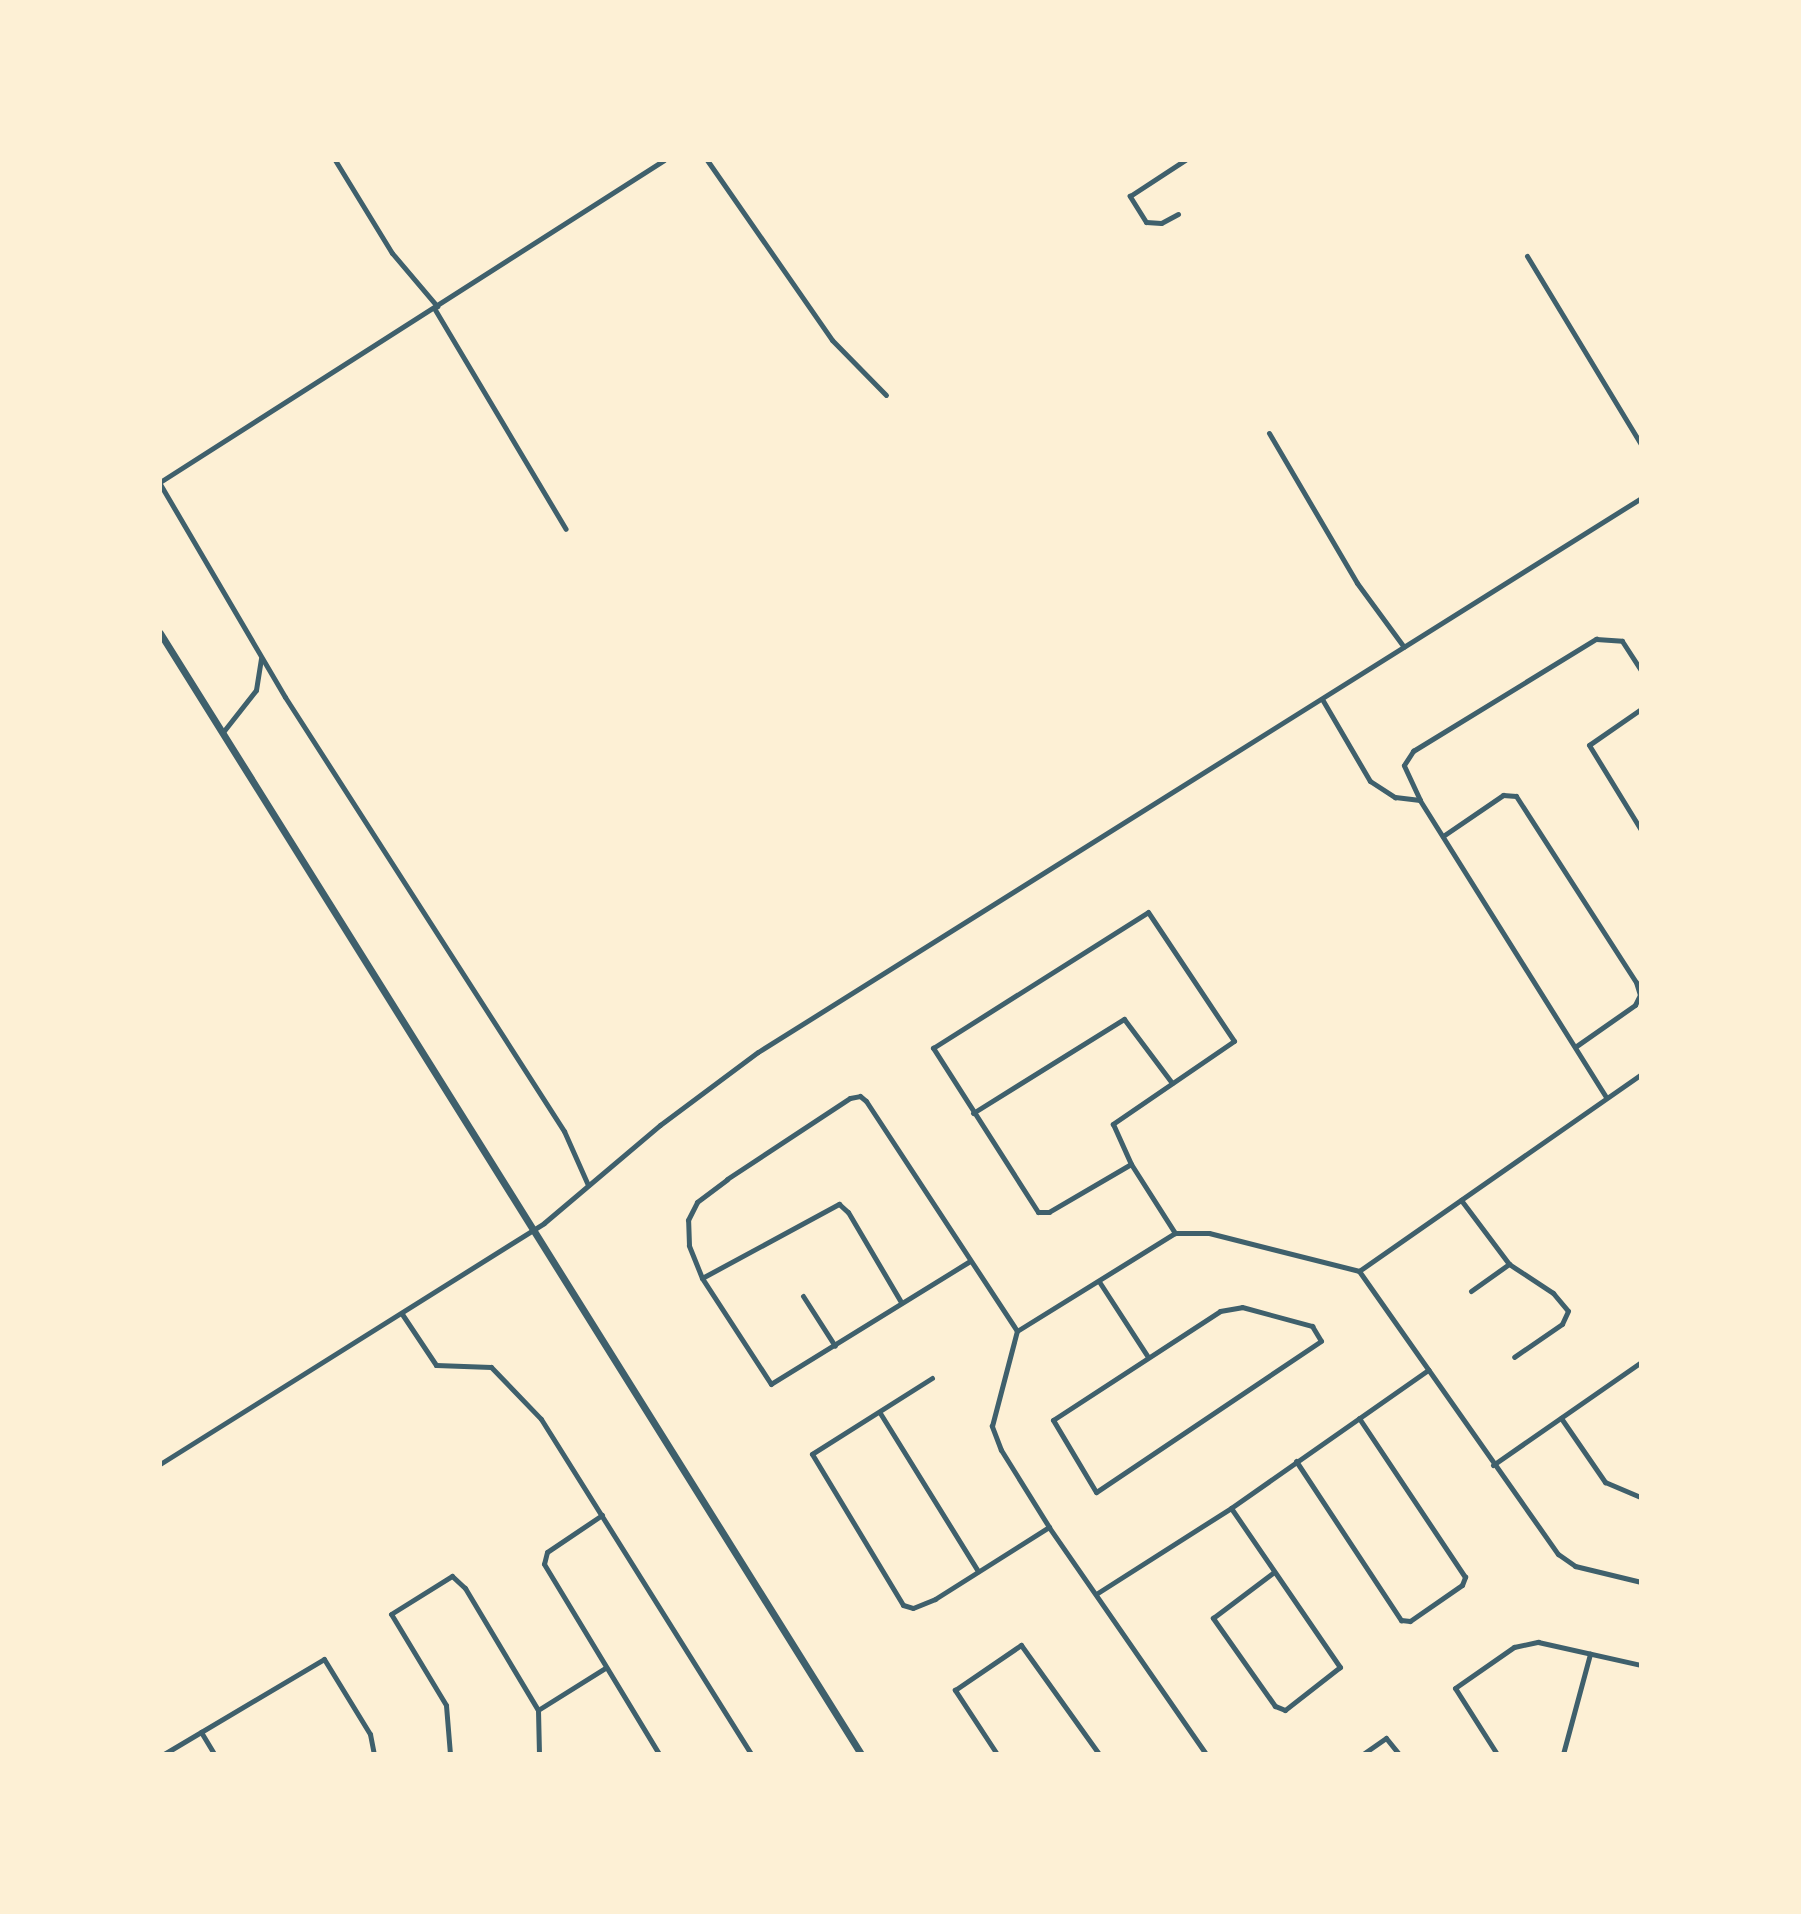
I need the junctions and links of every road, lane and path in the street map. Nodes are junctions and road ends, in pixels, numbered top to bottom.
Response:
1 (335, 160) edge
2 (664, 160) edge
3 (707, 160) edge
4 (1185, 160) edge
5 (1178, 214) dead end
6 (1527, 256) dead end
7 (436, 307) junction
8 (886, 395) dead end
9 (1269, 433) dead end
10 (1641, 444) edge
11 (160, 483) edge
12 (1641, 498) edge
13 (566, 529) dead end
14 (160, 633) edge
15 (1404, 647) junction
16 (261, 657) junction
17 (1641, 670) edge
18 (1322, 699) junction
19 (1641, 709) edge
20 (223, 732) junction
21 (1420, 800) junction
22 (1641, 830) edge
23 (1443, 836) junction
24 (1575, 1047) junction
25 (1641, 1074) edge
26 (1172, 1083) junction
27 (1606, 1097) junction
28 (973, 1114) junction
29 (1131, 1164) junction
30 (588, 1185) junction
31 (1461, 1200) junction
32 (535, 1229) junction
33 (1175, 1233) junction
34 (970, 1261) junction
35 (1509, 1264) junction
36 (1359, 1271) junction
37 (702, 1278) junction
38 (1100, 1283) junction
39 (1471, 1291) dead end
40 (803, 1296) dead end
41 (901, 1302) junction
42 (402, 1314) junction
43 (1017, 1331) junction
44 (835, 1346) junction
45 (1148, 1357) junction
46 (1514, 1357) dead end
47 (1641, 1362) edge
48 (1428, 1370) junction
49 (932, 1378) dead end
50 (880, 1413) junction
51 (1359, 1418) junction
52 (1561, 1418) junction
53 (1296, 1461) junction
54 (160, 1464) edge
55 (1493, 1465) junction
56 (1641, 1497) edge
57 (1231, 1508) junction
58 (602, 1515) junction
59 (1049, 1527) junction
60 (978, 1571) junction
61 (1274, 1572) junction
62 (1641, 1582) edge
63 (1096, 1594) junction
64 (1590, 1654) junction
65 (1641, 1665) edge
66 (605, 1668) junction
67 (538, 1710) junction
68 (201, 1732) junction
69 (164, 1754) edge
70 (214, 1754) edge
71 (374, 1754) edge
72 (450, 1754) edge
73 (539, 1754) edge
74 (659, 1754) edge
75 (751, 1754) edge
76 (861, 1754) edge
77 (997, 1754) edge
78 (1099, 1754) edge
79 (1206, 1754) edge
80 (1363, 1754) edge
81 (1399, 1754) edge
82 (1497, 1754) edge
83 (1563, 1754) edge

1 - 7 street
2 - 7 street
3 - 8 street
4 - 5 street
6 - 10 street
7 - 11 street
7 - 13 street
9 - 15 street
11 - 16 street
12 - 15 street
14 - 20 street
15 - 18 street
16 - 20 street
16 - 30 street
17 - 21 street
18 - 21 street
18 - 30 street
19 - 22 street
20 - 32 street
21 - 23 street
23 - 24 street
23 - 24 street
24 - 27 street
25 - 27 street
26 - 28 street
26 - 28 street
26 - 29 street
27 - 31 street
28 - 29 street
29 - 33 street
30 - 32 street
31 - 35 street
31 - 36 street
32 - 42 street
32 - 76 street
33 - 36 street
33 - 38 street
34 - 37 street
34 - 41 street
34 - 43 street
35 - 39 street
35 - 46 street
36 - 48 street
37 - 41 street
37 - 44 street
38 - 43 street
38 - 45 street
40 - 44 street
41 - 44 street
42 - 54 street
42 - 58 street
43 - 59 street
45 - 45 street
47 - 52 street
48 - 51 street
48 - 55 street
49 - 50 street
50 - 60 street
50 - 60 street
51 - 53 street
51 - 53 street
52 - 55 street
52 - 56 street
53 - 57 street
55 - 62 street
57 - 61 street
57 - 63 street
58 - 66 street
58 - 75 street
59 - 60 street
59 - 63 street
61 - 61 street
63 - 79 street
64 - 65 street
64 - 82 street
64 - 83 street
66 - 67 street
66 - 74 street
67 - 72 street
67 - 73 street
68 - 69 street
68 - 70 street
68 - 71 street
77 - 78 street
80 - 81 street

